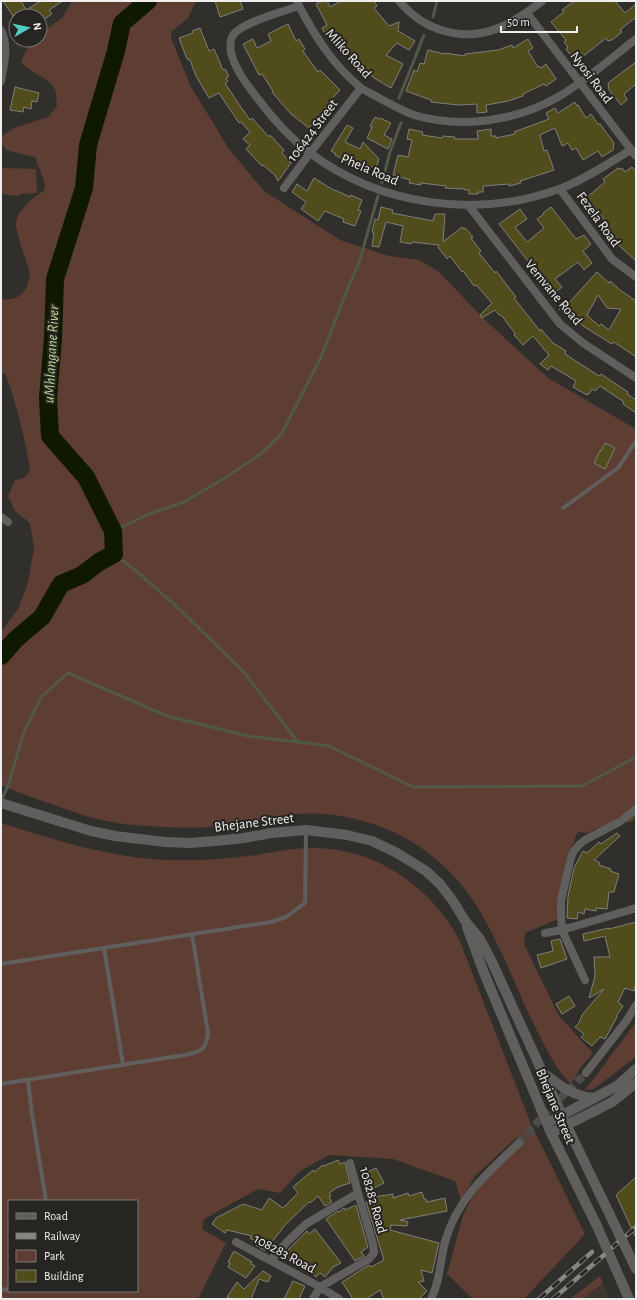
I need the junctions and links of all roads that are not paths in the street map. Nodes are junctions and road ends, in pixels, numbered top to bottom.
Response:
1 (399, 1) edge
2 (542, 1) edge
3 (298, 3) edge
4 (527, 13) junction
5 (1, 30) edge
6 (636, 39) edge
7 (1, 81) edge
8 (580, 82) junction
9 (361, 88) junction
10 (310, 153) junction
11 (633, 153) edge
12 (284, 188) dead end
13 (560, 189) junction
14 (469, 206) junction
15 (636, 277) edge
16 (636, 378) edge
17 (636, 441) edge
18 (563, 508) dead end
19 (1, 803) edge
20 (636, 809) edge
21 (306, 830) junction
22 (636, 908) edge
23 (466, 921) junction
24 (562, 930) junction
25 (545, 933) dead end
26 (192, 934) junction
27 (104, 948) junction
28 (1, 964) edge
29 (585, 980) dead end
30 (636, 1006) edge
31 (123, 1064) junction
32 (636, 1070) edge
33 (586, 1073) tunnel mouth
34 (544, 1074) junction
35 (28, 1081) junction
36 (636, 1083) edge
37 (1, 1084) edge
38 (596, 1098) junction
39 (563, 1115) junction
40 (547, 1123) junction
41 (568, 1126) junction
42 (551, 1133) junction
43 (518, 1143) tunnel mouth
44 (350, 1164) dead end
45 (358, 1193) junction
46 (46, 1200) edge
47 (236, 1242) dead end
48 (271, 1260) junction
49 (636, 1269) edge
50 (320, 1287) junction
51 (313, 1299) edge
52 (339, 1299) edge
53 (431, 1299) edge
54 (629, 1299) edge

1 - 4 street
2 - 4 street
3 - 9 street, Mliko Road
3 - 10 street, Phela Road
4 - 8 street, Nyosi Road
5 - 7 street
6 - 8 street, Mliko Road
8 - 9 street, Mliko Road
8 - 11 street, Nyosi Road
9 - 10 street, 106424 Street
10 - 12 street, 106424 Street
10 - 14 street, Phela Road
11 - 13 street, Phela Road
13 - 14 street, Phela Road
13 - 15 street, Fezela Road
14 - 16 street, Vemvane Road
17 - 18 lane
19 - 21 street, Bhejane Street
20 - 24 street
21 - 23 street, Bhejane Street
21 - 26 lane
22 - 24 street
23 - 34 street, Bhejane Street
23 - 40 street, Bhejane Street
24 - 25 street
24 - 29 street
26 - 27 lane
26 - 31 lane
27 - 28 lane
27 - 31 lane
30 - 33 street
31 - 35 lane
32 - 38 street
34 - 38 street
34 - 39 street, Bhejane Street
35 - 37 lane
35 - 46 lane
36 - 41 street
38 - 39 street
39 - 40 street
39 - 41 street, Bhejane Street
40 - 42 street, Bhejane Street
41 - 42 street
41 - 49 street, Bhejane Street
42 - 54 street, Bhejane Street
43 - 53 street
44 - 45 street, 108282 Road
45 - 48 street
45 - 50 street, 108282 Road
47 - 48 street, 108283 Road
48 - 50 street, 108283 Road
50 - 51 street
50 - 52 street, 108283 Road

